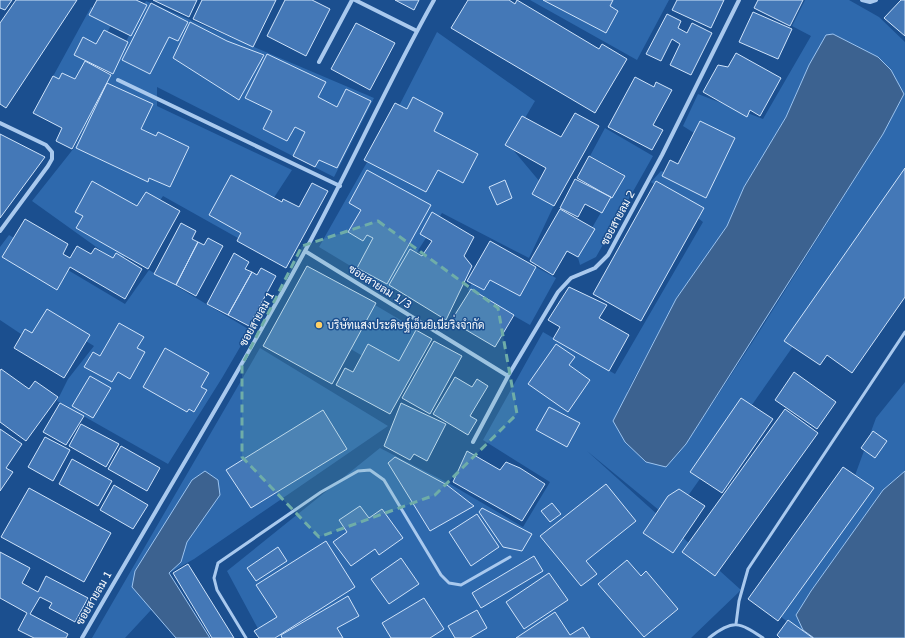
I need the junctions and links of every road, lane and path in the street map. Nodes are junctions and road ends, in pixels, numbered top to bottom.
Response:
1 (352, 0) edge
2 (355, 0) edge
3 (434, 0) edge
4 (739, 0) edge
5 (862, 0) edge
6 (876, 0) edge
7 (416, 31) junction
8 (319, 62) dead end
9 (118, 80) dead end
10 (0, 123) edge
11 (340, 186) junction
12 (0, 231) edge
13 (305, 251) junction
14 (905, 332) edge
15 (508, 376) junction
16 (473, 442) dead end
17 (510, 557) dead end
18 (736, 624) junction
19 (82, 638) edge
20 (246, 638) edge
21 (709, 638) edge
22 (763, 638) edge

1 - 8 street
2 - 7 street
3 - 7 street, ซอยสายลม 1
4 - 15 street, ซอยสายลม 2
5 - 6 street
7 - 11 street, ซอยสายลม 1
9 - 11 street
10 - 12 street
11 - 13 street, ซอยสายลม 1
13 - 15 street, ซอยสายลม 1/3
13 - 19 street, ซอยสายลม 1
14 - 18 lane
15 - 16 street, ซอยสายลม 2
17 - 20 lane
18 - 21 lane
18 - 22 lane

